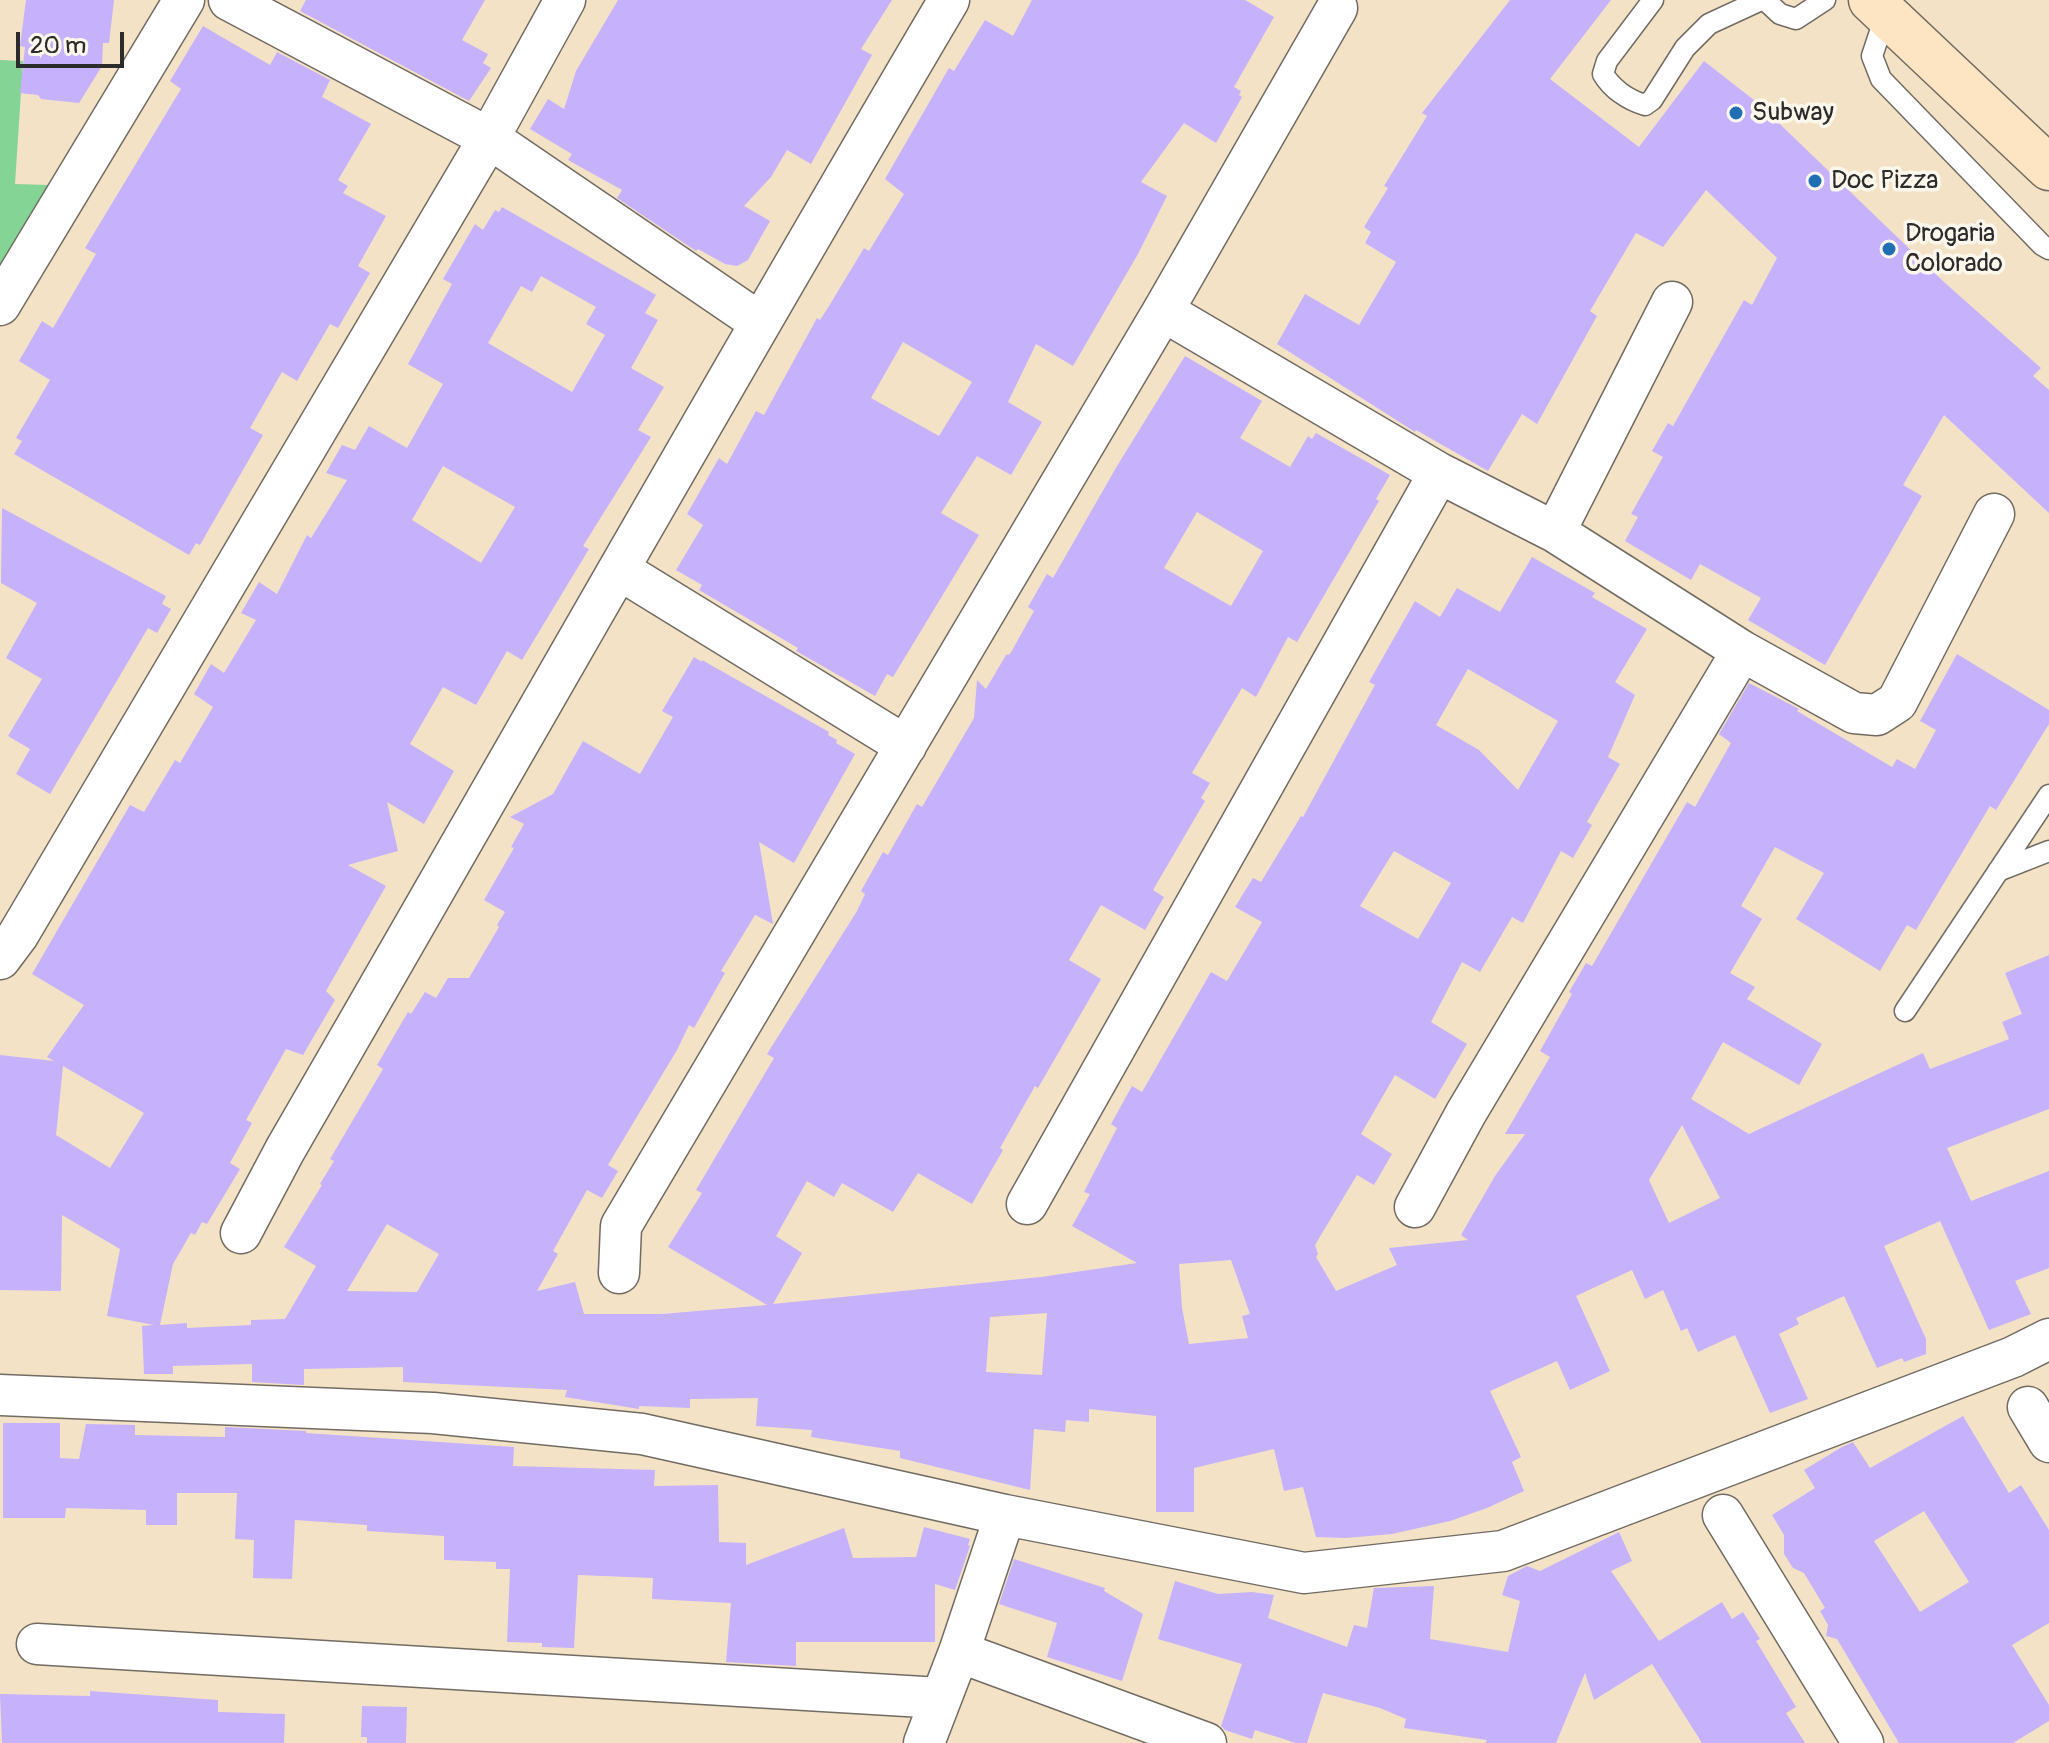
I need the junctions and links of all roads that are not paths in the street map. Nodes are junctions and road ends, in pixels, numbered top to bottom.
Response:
1 (184, 0) edge
2 (229, 0) edge
3 (565, 0) edge
4 (949, 0) edge
5 (1653, 0) edge
6 (1763, 0) edge
7 (1825, 0) edge
8 (1878, 7) edge
9 (1337, 8) dead end
10 (489, 138) junction
11 (2049, 168) edge
12 (2049, 249) edge
13 (1672, 302) dead end
14 (0, 305) edge
15 (1163, 311) junction
16 (759, 322) junction
17 (1439, 473) junction
18 (1994, 514) dead end
19 (1555, 532) junction
20 (620, 570) junction
21 (1742, 651) junction
22 (906, 746) junction
23 (2049, 795) edge
24 (2049, 851) edge
25 (1998, 871) junction
26 (0, 959) edge
27 (1905, 1011) dead end
28 (1027, 1204) dead end
29 (1415, 1207) dead end
30 (241, 1233) dead end
31 (619, 1273) dead end
32 (2049, 1339) edge
33 (0, 1395) edge
34 (2028, 1407) dead end
35 (2049, 1442) edge
36 (1005, 1515) junction
37 (1723, 1515) dead end
38 (37, 1644) dead end
39 (959, 1652) junction
40 (940, 1698) junction
41 (924, 1743) edge
42 (1206, 1743) edge
43 (1863, 1743) edge

1 - 14 street
2 - 10 street
3 - 10 street
4 - 16 street
5 - 6 lane
6 - 7 lane
8 - 11 street
8 - 12 lane
9 - 15 street
10 - 16 street
10 - 26 street
13 - 19 street
15 - 17 street
15 - 22 street
16 - 20 street
17 - 19 street
17 - 28 street
18 - 21 street
19 - 21 street
20 - 22 street
20 - 30 street
21 - 29 street
22 - 31 street
23 - 25 lane
24 - 25 lane
25 - 27 lane
32 - 36 street
33 - 36 street
34 - 35 street
36 - 39 street
37 - 43 street
38 - 40 street
39 - 40 street
39 - 42 street
40 - 41 street

